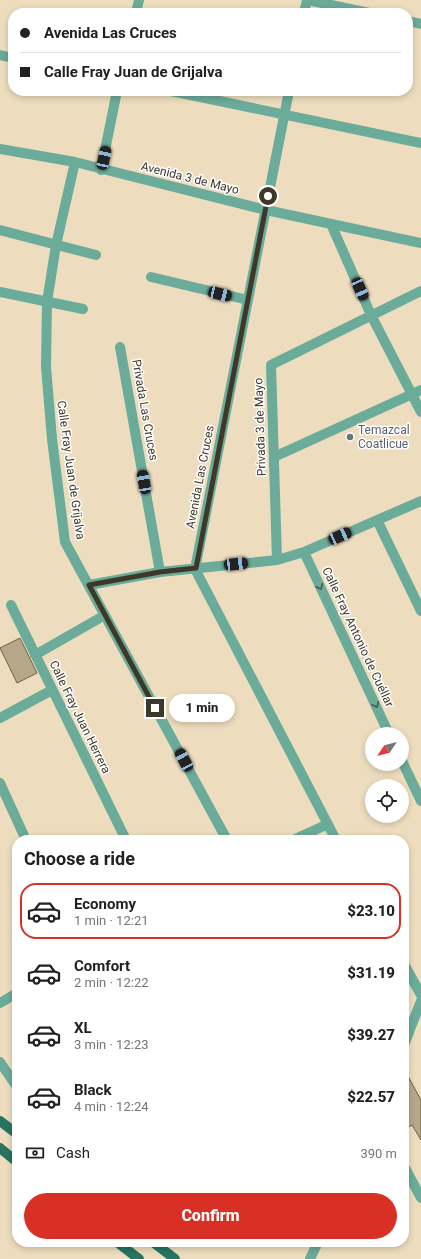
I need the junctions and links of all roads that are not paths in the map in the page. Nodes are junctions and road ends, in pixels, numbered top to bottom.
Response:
1 (308, 0) edge
2 (346, 8) edge
3 (116, 96) edge
4 (196, 96) edge
5 (288, 96) edge
6 (284, 114) junction
7 (421, 143) edge
8 (0, 149) edge
9 (75, 162) junction
10 (102, 170) junction
11 (266, 210) junction
12 (331, 224) junction
13 (0, 230) edge
14 (421, 243) edge
15 (56, 245) junction
16 (96, 255) dead end
17 (151, 277) dead end
18 (421, 291) edge
19 (0, 292) edge
20 (248, 300) junction
21 (47, 302) junction
22 (83, 309) dead end
23 (372, 315) junction
24 (120, 347) dead end
25 (416, 392) edge
26 (421, 412) edge
27 (274, 457) junction
28 (421, 501) edge
29 (377, 520) junction
30 (304, 552) junction
31 (277, 560) junction
32 (196, 568) junction
33 (160, 572) junction
34 (89, 585) junction
35 (11, 605) dead end
36 (421, 611) edge
37 (105, 615) junction
38 (35, 655) junction
39 (52, 690) junction
40 (0, 718) edge
41 (386, 727) edge
42 (407, 771) edge
43 (0, 783) edge
44 (2, 795) edge
45 (421, 801) edge
46 (328, 824) junction
47 (23, 835) edge
48 (124, 835) edge
49 (224, 835) edge
50 (304, 835) edge
51 (334, 835) edge
52 (409, 973) edge
53 (421, 994) edge
54 (12, 996) edge
55 (421, 1001) edge
56 (0, 1003) edge
57 (409, 1032) edge
58 (0, 1062) edge
59 (12, 1080) edge
60 (0, 1121) edge
61 (12, 1130) edge
62 (0, 1148) edge
63 (12, 1158) edge
64 (409, 1175) edge
65 (421, 1198) edge
66 (123, 1247) edge
67 (159, 1247) edge
68 (316, 1247) edge
69 (139, 1259) edge
70 (175, 1259) edge
71 (310, 1259) edge

1 - 2 street
3 - 10 street
4 - 6 street
5 - 6 street, Avenida Las Cruces
6 - 7 street
6 - 11 street, Avenida Las Cruces
8 - 9 street, Avenida 3 de Mayo
9 - 10 street, Avenida 3 de Mayo
9 - 15 street, Calle Fray Juan de Grijalva
10 - 11 street, Avenida 3 de Mayo
11 - 12 street, Avenida 3 de Mayo
11 - 20 street, Avenida Las Cruces
12 - 14 street, Avenida 3 de Mayo
12 - 23 street
13 - 15 street
15 - 16 street
15 - 21 street, Calle Fray Juan de Grijalva
17 - 20 street
18 - 23 street, Privada 3 de Mayo
19 - 21 street
20 - 32 street, Avenida Las Cruces
21 - 22 street
21 - 34 street, Calle Fray Juan de Grijalva
23 - 25 street
23 - 27 street, Privada 3 de Mayo
24 - 33 street, Privada Las Cruces
25 - 26 street
25 - 27 street
27 - 31 street, Privada 3 de Mayo
28 - 29 street
29 - 30 street
29 - 36 street
30 - 31 street
30 -> 41 street, Calle Fray Antonio de Cuéllar
31 - 32 street
32 - 33 street
32 - 46 street
33 - 34 street
34 - 37 street, Calle Fray Juan de Grijalva
35 - 38 street, Calle Fray Juan Herrera
37 - 38 street
37 - 49 street, Calle Fray Juan de Grijalva
38 - 39 street, Calle Fray Juan Herrera
39 - 40 street
39 - 48 street, Calle Fray Juan Herrera
42 - 45 street
43 - 44 street
44 - 47 street
46 - 50 street
46 - 51 street
52 - 53 street
54 - 56 street
55 - 57 street
58 - 59 street
60 - 61 main road
62 - 63 main road
64 - 65 street
66 - 69 main road
67 - 70 main road
68 - 71 street

